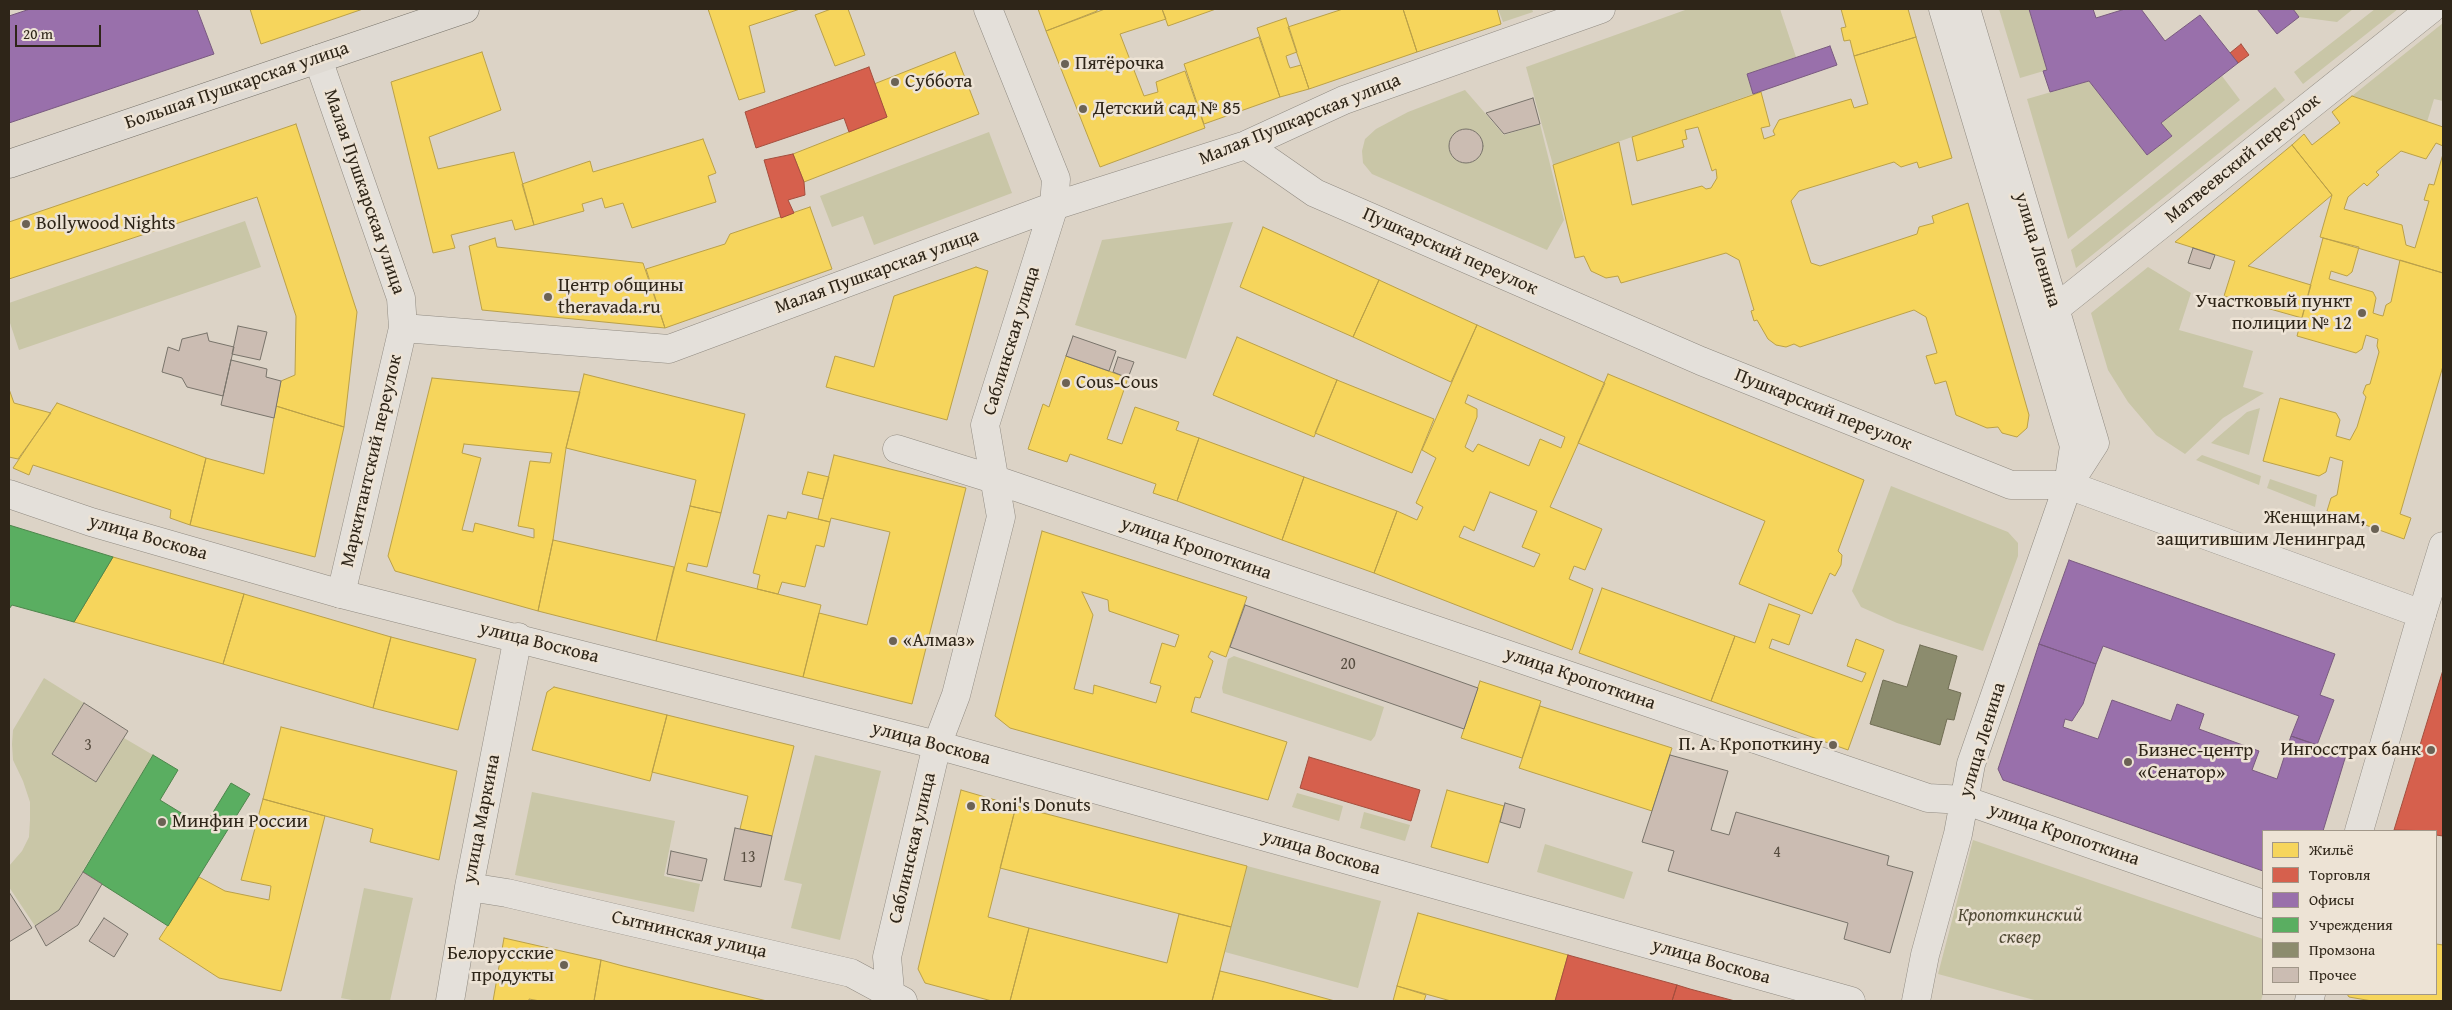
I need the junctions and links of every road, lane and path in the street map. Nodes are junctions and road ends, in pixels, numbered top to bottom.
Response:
1 (464, 9) edge
2 (988, 9) edge
3 (1601, 9) edge
4 (1943, 9) edge
5 (1966, 9) edge
6 (2431, 9) edge
7 (318, 59) junction
8 (1246, 145) junction
9 (9, 164) edge
10 (1054, 206) junction
11 (2055, 309) junction
12 (403, 328) junction
13 (897, 449) dead end
14 (993, 479) junction
15 (2068, 485) junction
16 (9, 494) edge
17 (2443, 546) edge
18 (341, 594) junction
19 (2422, 614) junction
20 (518, 637) junction
21 (936, 745) junction
22 (1964, 800) junction
23 (2358, 830) edge
24 (469, 887) junction
25 (2262, 904) edge
26 (895, 999) edge
27 (450, 1001) edge
28 (1851, 1001) edge
29 (1916, 1001) edge

1 - 7 main road, Большая Пушкарская улица
2 - 10 street, Саблинская улица
3 - 8 street, Малая Пушкарская улица
4 - 15 street, улица Ленина
5 - 11 street, улица Ленина
6 - 11 street, Матвеевский переулок
7 - 9 main road, Большая Пушкарская улица
7 - 12 street, Малая Пушкарская улица
8 - 10 street, Малая Пушкарская улица
8 - 15 street, Пушкарский переулок
10 - 12 street, Малая Пушкарская улица
10 - 14 street, Саблинская улица
11 - 15 street, улица Ленина
12 - 18 street, Маркитантский переулок
13 - 14 street, улица Кропоткина
14 - 21 street, Саблинская улица
14 - 22 street, улица Кропоткина
15 - 19 street, Пушкарский переулок
15 - 22 street, улица Ленина
16 - 18 street, улица Воскова
17 - 19 street
18 - 20 street, улица Воскова
19 - 23 street
20 - 21 street, улица Воскова
20 - 24 street, улица Маркина
21 - 26 street, Саблинская улица
21 - 28 street, улица Воскова
22 - 25 street, улица Кропоткина
22 - 29 street, улица Ленина
24 - 26 street, Сытнинская улица
24 - 27 street, улица Маркина

